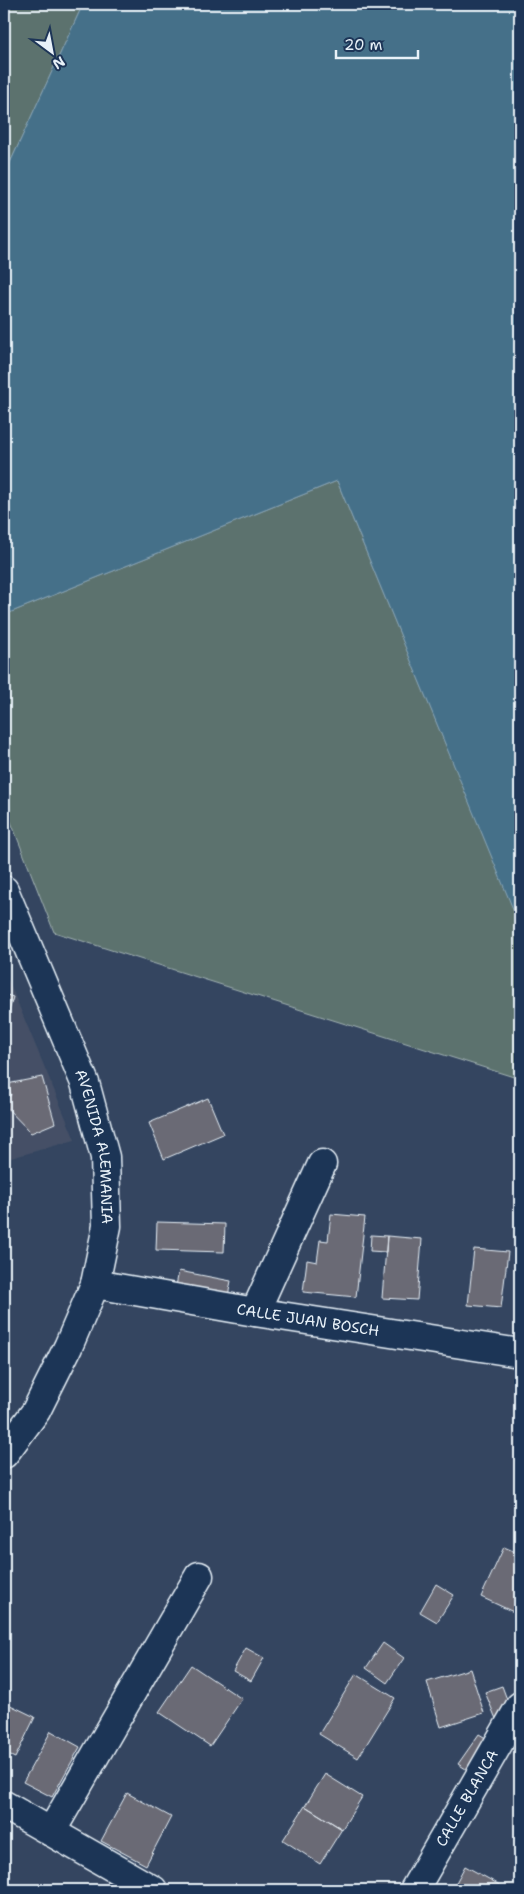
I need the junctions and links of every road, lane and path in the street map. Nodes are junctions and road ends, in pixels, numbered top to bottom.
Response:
1 (4, 890) edge
2 (322, 1164) dead end
3 (95, 1284) junction
4 (255, 1312) junction
5 (520, 1353) edge
6 (4, 1454) edge
7 (199, 1576) dead end
8 (520, 1706) edge
9 (4, 1805) edge
10 (51, 1832) junction
11 (153, 1890) edge
12 (414, 1890) edge

1 - 3 street, AVENIDA ALEMANIA
2 - 4 street
3 - 4 street, CALLE JUAN BOSCH
3 - 6 street, AVENIDA ALEMANIA
4 - 5 street, CALLE JUAN BOSCH
7 - 10 street
8 - 12 street, CALLE BLANCA
9 - 10 street
10 - 11 street

